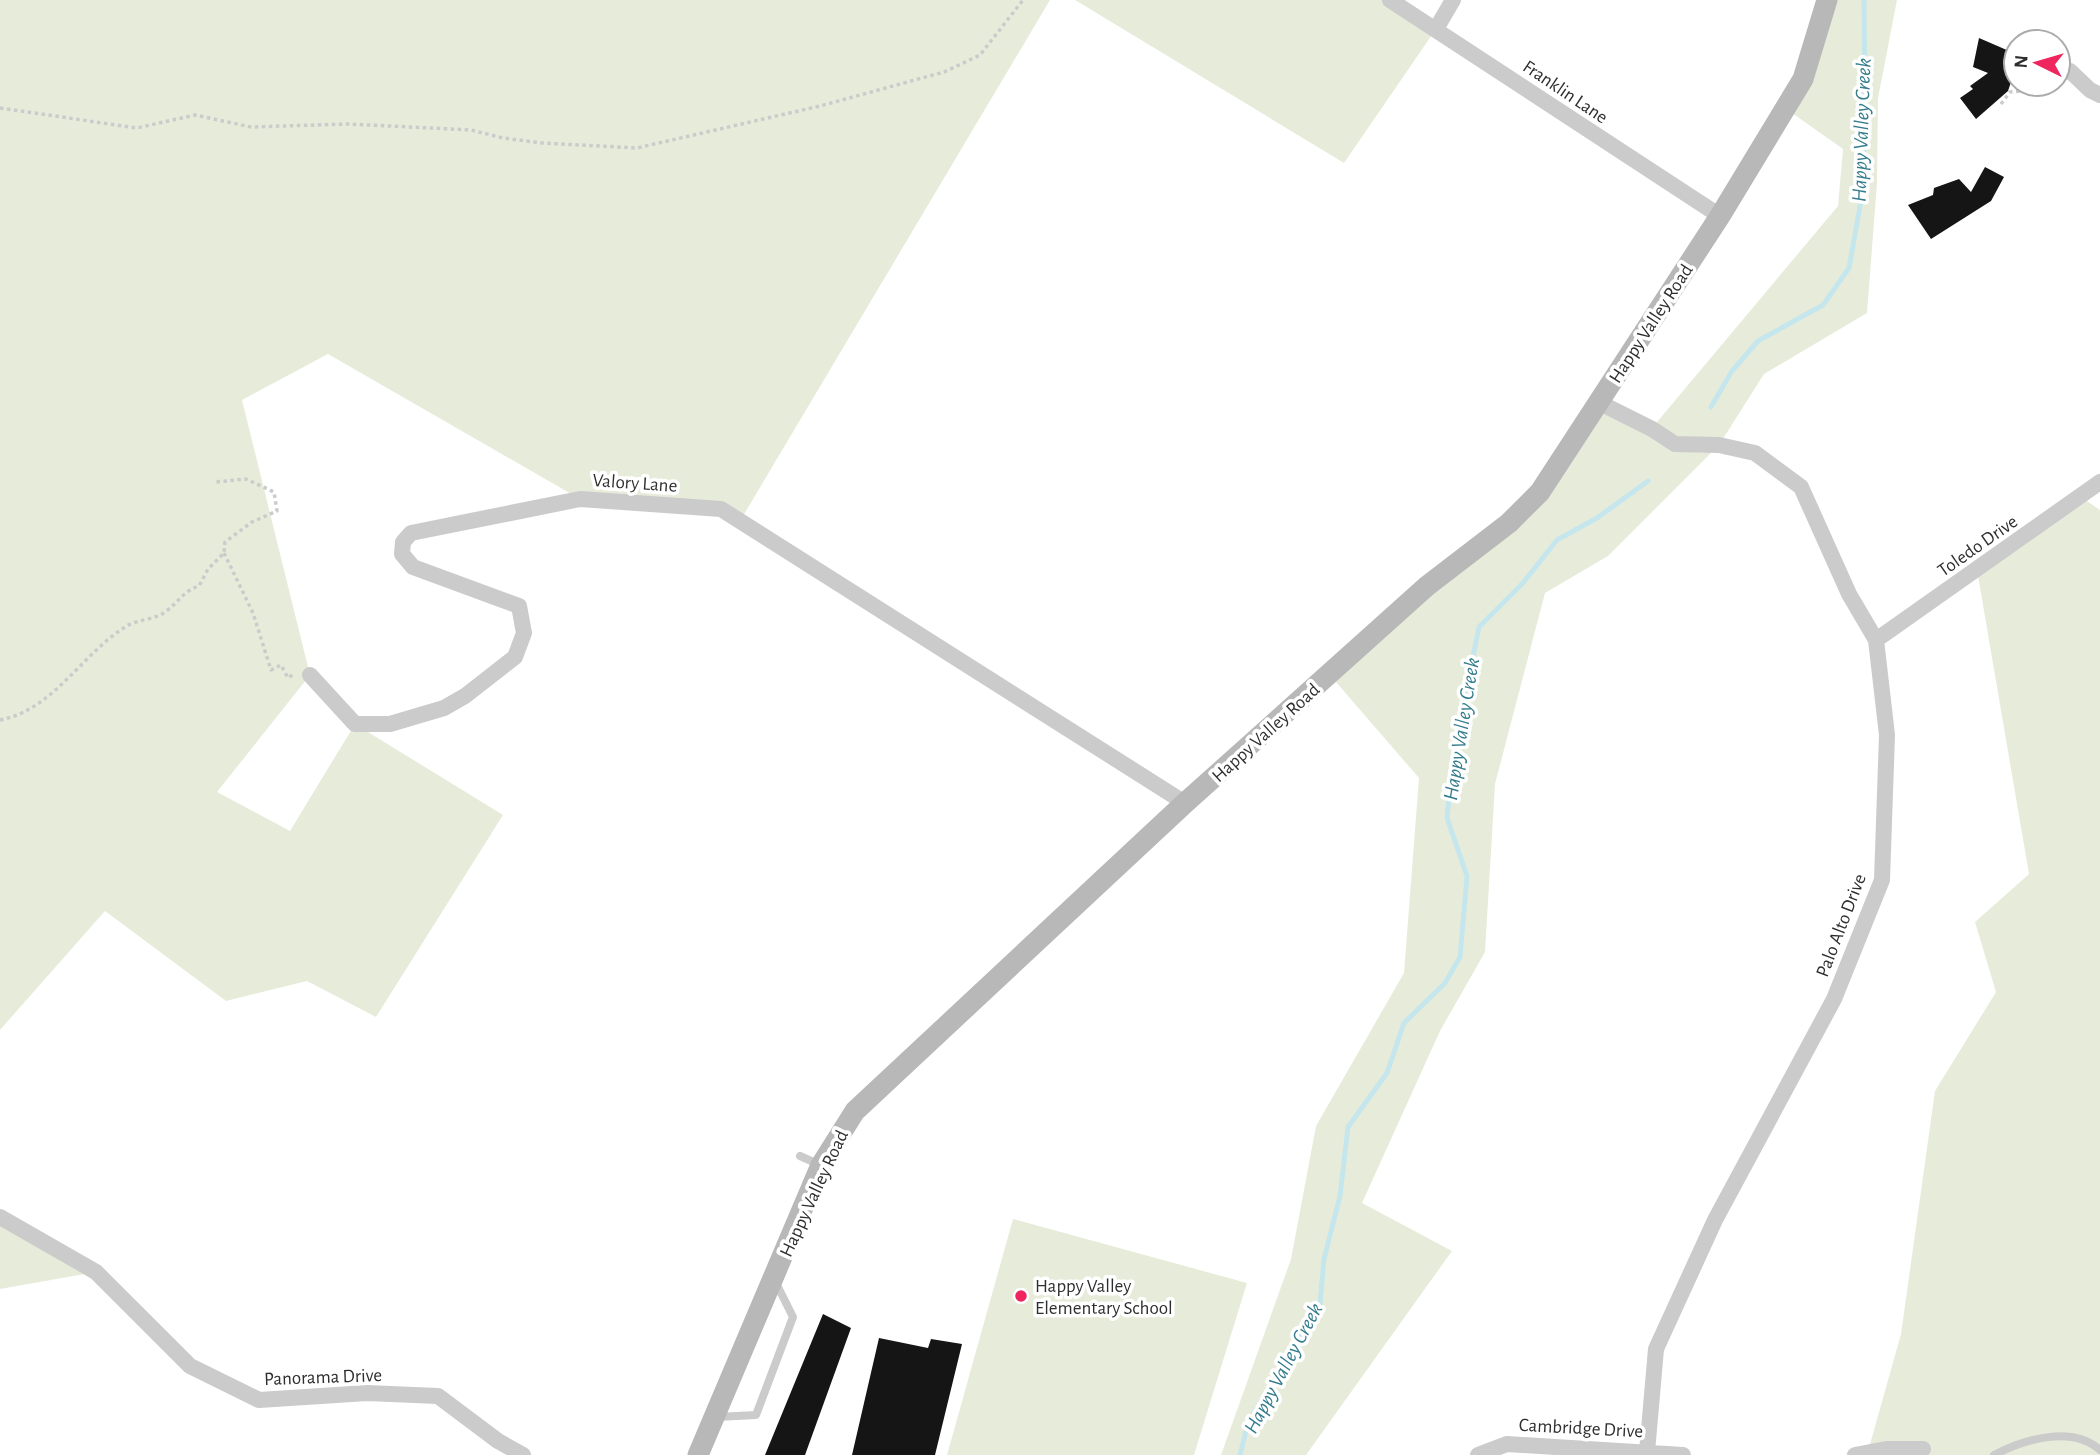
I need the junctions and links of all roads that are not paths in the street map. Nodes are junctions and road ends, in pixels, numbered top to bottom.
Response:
1 (1390, 0) edge
2 (1453, 0) edge
3 (1827, 0) edge
4 (1436, 29) junction
5 (2072, 73) edge
6 (2100, 96) edge
7 (1720, 216) junction
8 (1598, 402) junction
9 (2100, 482) edge
10 (1876, 640) junction
11 (310, 675) road end
12 (1185, 803) junction
13 (800, 1156) dead end
14 (821, 1165) junction
15 (0, 1217) edge
16 (773, 1277) junction
17 (714, 1417) junction
18 (1923, 1449) dead end
19 (2100, 1450) edge
20 (1647, 1452) junction
21 (523, 1455) edge
22 (698, 1455) edge
23 (1478, 1455) edge
24 (1683, 1455) edge
25 (1855, 1455) edge
26 (1994, 1455) edge

1 - 4 street, Franklin Lane
2 - 4 street
3 - 7 street, Happy Valley Road
4 - 7 street, Franklin Lane
5 - 6 street
7 - 8 street, Happy Valley Road
8 - 10 street, Palo Alto Drive
8 - 12 street, Happy Valley Road
9 - 10 street, Toledo Drive
10 - 20 street, Palo Alto Drive
11 - 12 street, Valory Lane
12 - 14 street, Happy Valley Road
13 - 14 lane
14 - 16 street, Happy Valley Road
15 - 21 street, Panorama Drive
16 - 17 street, Happy Valley Road
16 - 17 lane
17 - 22 street, Happy Valley Road
18 - 25 street
19 - 26 lane
20 - 23 street, Cambridge Drive
20 - 24 street, Cambridge Drive

